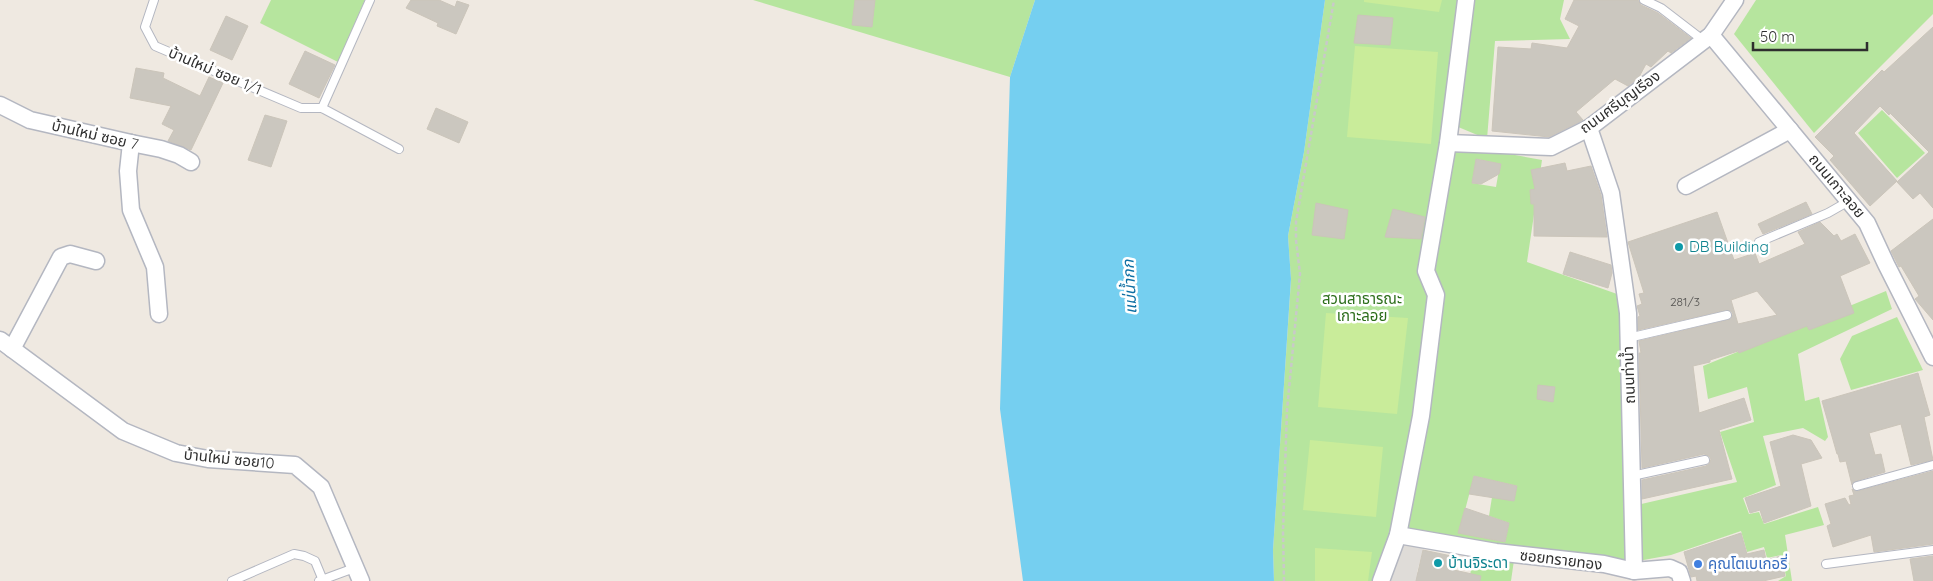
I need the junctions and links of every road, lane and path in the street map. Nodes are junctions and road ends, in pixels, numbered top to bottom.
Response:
1 (154, 0) edge
2 (370, 0) edge
3 (1334, 0) edge
4 (1466, 0) edge
5 (1644, 0) edge
6 (1735, 0) edge
7 (1707, 38) junction
8 (0, 105) edge
9 (322, 108) junction
10 (1589, 128) junction
11 (1790, 130) junction
12 (131, 143) junction
13 (1448, 143) junction
14 (399, 149) dead end
15 (191, 162) dead end
16 (1686, 186) dead end
17 (1849, 201) junction
18 (1758, 242) dead end
19 (96, 261) dead end
20 (159, 314) dead end
21 (1727, 315) dead end
22 (1628, 338) junction
23 (6, 344) edge
24 (1933, 357) edge
25 (1705, 460) dead end
26 (1933, 465) edge
27 (1632, 476) junction
28 (1857, 486) dead end
29 (1398, 535) junction
30 (1933, 550) edge
31 (1826, 564) dead end
32 (1634, 572) junction
33 (359, 574) edge
34 (321, 580) edge
35 (232, 581) edge
36 (1284, 581) edge
37 (1381, 581) edge
38 (1682, 581) edge

1 - 9 lane, บ้านใหม่ ซอย 1/1
2 - 9 lane
3 - 36 path
4 - 13 street
5 - 7 lane
6 - 7 street, ถนนศรีบุญเรือง
7 - 10 street, ถนนศรีบุญเรือง
7 - 11 street, ถนนเกาะลอย
8 - 12 street, บ้านใหม่ ซอย 7
9 - 14 lane
10 - 13 street, ถนนศรีบุญเรือง
10 - 22 street, ถนนท่าน้ำ
11 - 16 street
11 - 17 street, ถนนเกาะลอย
12 - 15 street, บ้านใหม่ ซอย 7
12 - 20 street
13 - 29 street
17 - 18 lane
17 - 24 street, ถนนเกาะลอย
19 - 23 street
21 - 22 lane
22 - 27 street, ถนนท่าน้ำ
23 - 33 street, บ้านใหม่ ซอย10
25 - 27 lane
26 - 28 lane
27 - 32 street, ถนนท่าน้ำ
29 - 32 street, ซอยทรายทอง
29 - 37 street
30 - 31 lane
32 - 38 street
33 - 34 lane
34 - 35 lane

